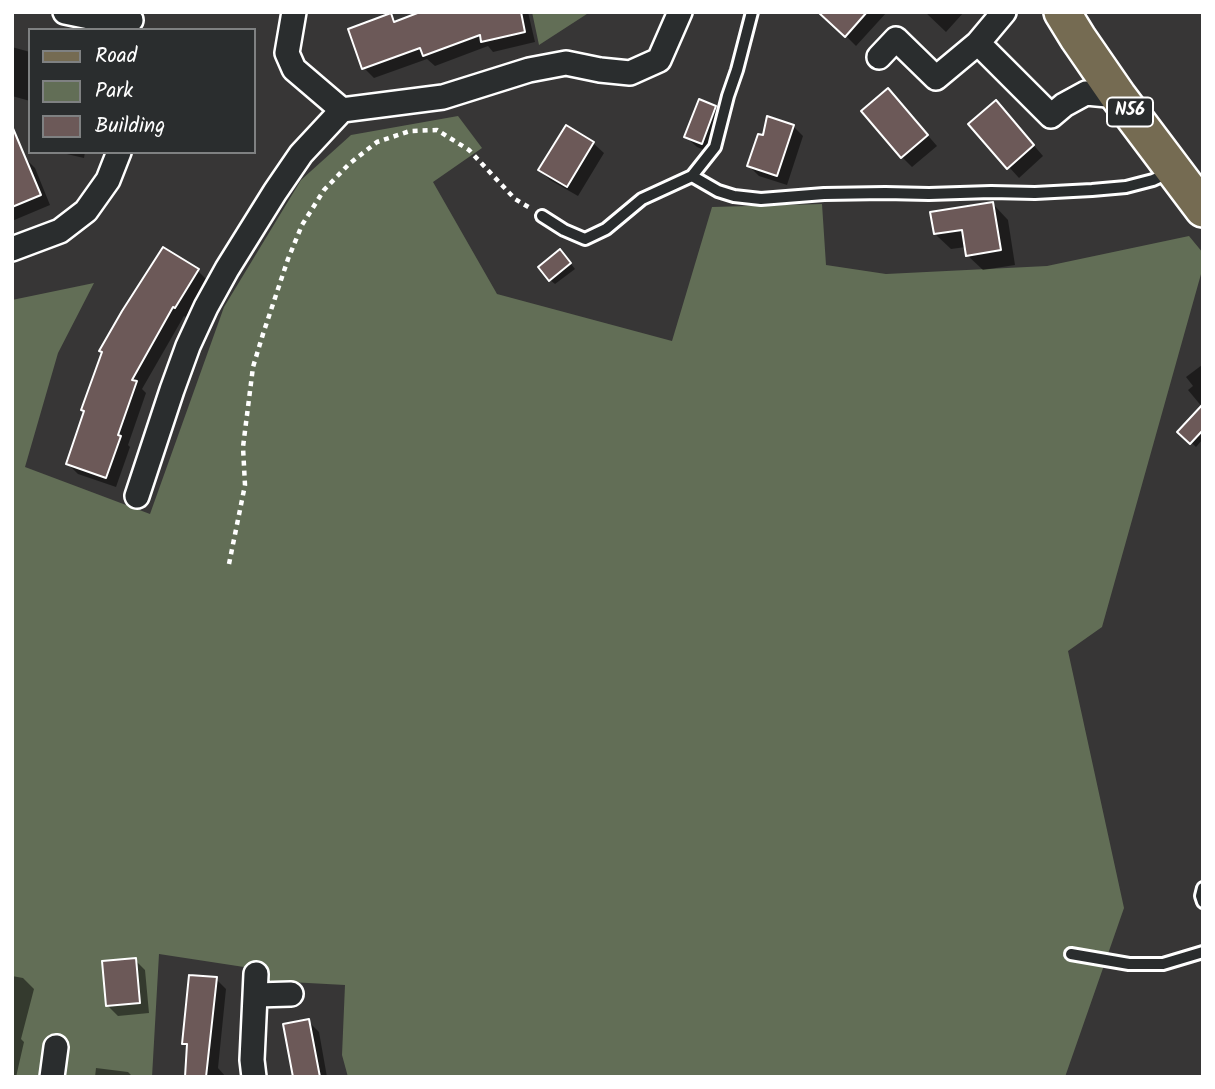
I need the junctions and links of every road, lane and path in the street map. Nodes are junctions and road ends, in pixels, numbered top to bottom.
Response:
1 (65, 12) edge
2 (294, 12) edge
3 (680, 12) edge
4 (751, 12) edge
5 (1004, 12) edge
6 (1062, 12) edge
7 (132, 21) edge
8 (978, 43) junction
9 (879, 57) dead end
10 (1118, 96) junction
11 (342, 110) junction
12 (118, 154) edge
13 (1174, 170) junction
14 (692, 176) junction
15 (1203, 209) edge
16 (542, 216) joint
17 (12, 248) edge
18 (137, 496) dead end
19 (229, 564) dead end
20 (1203, 888) edge
21 (1203, 902) edge
22 (1203, 952) edge
23 (1071, 954) dead end
24 (291, 994) dead end
25 (57, 1047) dead end
26 (52, 1077) edge
27 (254, 1077) edge

1 - 7 street
2 - 11 street
3 - 11 street
4 - 14 lane
5 - 8 street
6 - 10 main road, N56
8 - 9 street
8 - 10 street
10 - 13 main road, N56
11 - 18 street
12 - 17 street
13 - 14 lane
13 - 15 main road, N56
14 - 16 lane
16 - 19 path
20 - 21 lane
22 - 23 lane
24 - 27 street
25 - 26 street

